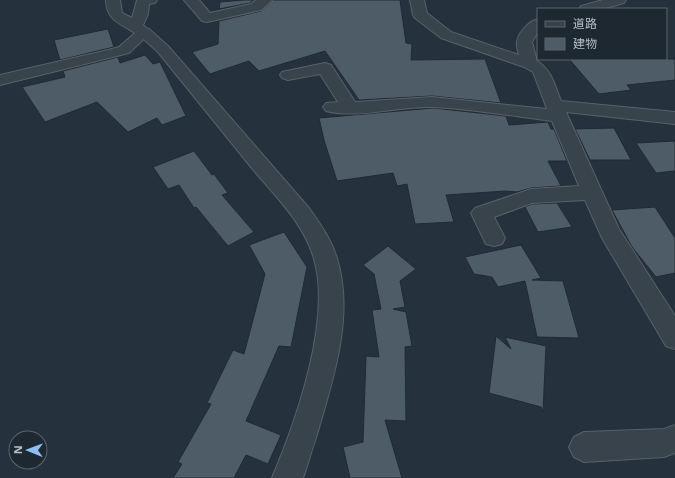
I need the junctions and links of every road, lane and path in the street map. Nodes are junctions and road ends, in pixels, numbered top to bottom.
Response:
1 (114, 0) edge
2 (150, 0) edge
3 (191, 0) edge
4 (265, 0) edge
5 (417, 0) edge
6 (619, 0) edge
7 (590, 8) edge
8 (537, 24) edge
9 (139, 29) junction
10 (530, 64) junction
11 (288, 75) dead end
12 (0, 80) edge
13 (332, 107) dead end
14 (350, 107) junction
15 (556, 111) junction
16 (675, 118) edge
17 (592, 192) junction
18 (494, 238) dead end
19 (675, 338) edge
20 (675, 439) edge
21 (584, 447) dead end
22 (290, 476) edge

1 - 9 street
2 - 9 street
3 - 4 street
5 - 10 street
6 - 7 street
8 - 10 street
9 - 12 street
9 - 22 street
10 - 15 street
11 - 14 street
13 - 14 street
14 - 15 street
15 - 16 street
15 - 17 street
17 - 18 street
17 - 19 street
20 - 21 street

